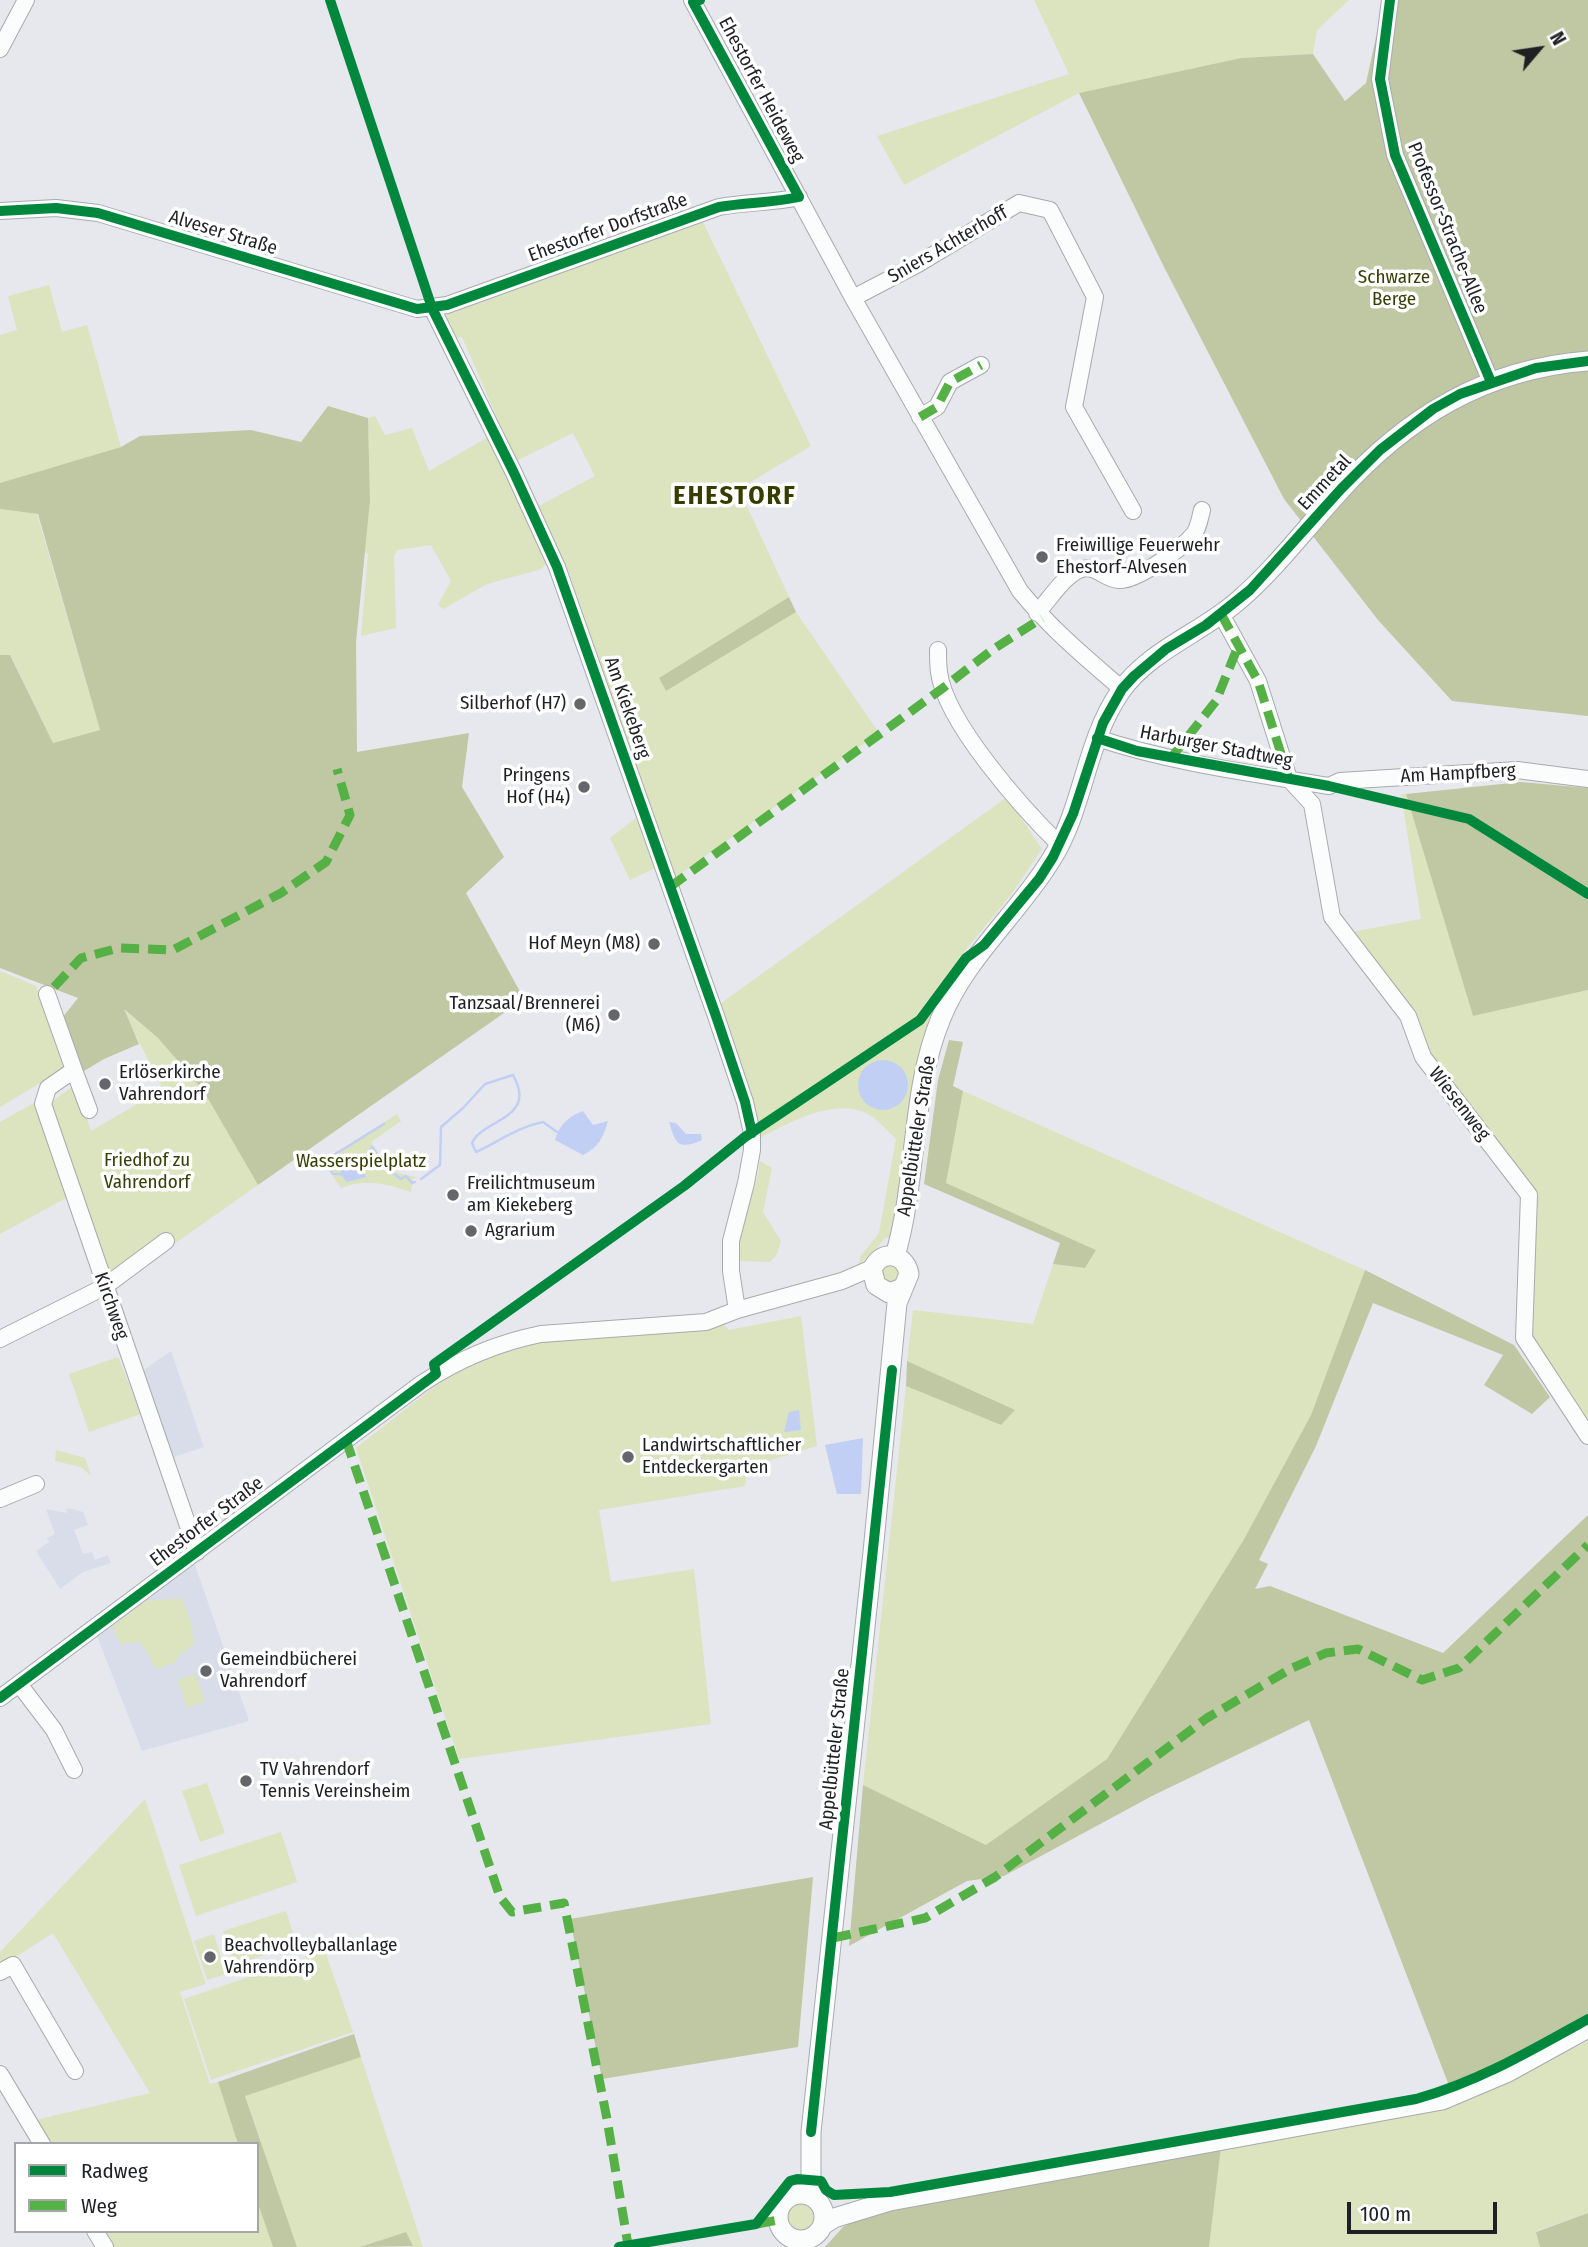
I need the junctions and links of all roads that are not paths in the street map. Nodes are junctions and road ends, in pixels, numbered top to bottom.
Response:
1 (26, 0) edge
2 (1390, 0) edge
3 (695, 1) edge
4 (0, 49) edge
5 (799, 197) junction
6 (0, 211) edge
7 (853, 298) junction
8 (432, 308) junction
9 (1588, 361) edge
10 (981, 365) dead end
11 (1492, 382) junction
12 (920, 417) junction
13 (1202, 510) dead end
14 (1133, 512) dead end
15 (1037, 613) junction
16 (1221, 614) junction
17 (938, 650) dead end
18 (1122, 689) junction
19 (1097, 738) junction
20 (1289, 779) junction
21 (1588, 779) edge
22 (1329, 786) joint
23 (1060, 845) junction
24 (47, 994) dead end
25 (74, 1070) junction
26 (89, 1110) dead end
27 (166, 1241) dead end
28 (895, 1256) junction
29 (876, 1281) junction
30 (104, 1287) junction
31 (903, 1288) junction
32 (737, 1310) junction
33 (0, 1339) edge
34 (894, 1352) junction
35 (1588, 1436) edge
36 (36, 1484) dead end
37 (0, 1499) edge
38 (197, 1552) junction
39 (19, 1684) junction
40 (0, 1698) edge
41 (74, 1770) dead end
42 (0, 1972) edge
43 (1588, 2028) edge
44 (75, 2071) dead end
45 (0, 2074) edge
46 (811, 2132) junction
47 (41, 2142) edge
48 (791, 2196) junction
49 (818, 2201) junction
50 (890, 2201) junction
51 (812, 2236) edge
52 (789, 2241) edge

1 - 4 street
2 - 11 street, Professor-Strache-Allee
3 - 5 street, Ehestorfer Heideweg
5 - 7 street
5 - 8 street, Ehestorfer Dorfstraße
6 - 8 street, Alveser Straße
7 - 12 street
7 - 14 street, Sniers Achterhoff
8 - 32 street, Am Kiekeberg
9 - 11 main road, Emmetal
10 - 12 street
11 - 16 main road, Emmetal
12 - 15 street
13 - 15 street
15 - 18 street
16 - 18 main road, Emmetal
16 - 20 street
17 - 23 street
18 - 19 main road, Appelbütteler Straße
19 - 20 street, Harburger Stadtweg
19 - 23 main road, Appelbütteler Straße
20 - 22 street, Harburger Stadtweg
20 - 35 street, Wiesenweg
21 - 22 street, Am Hampfberg
23 - 28 main road, Appelbütteler Straße
24 - 25 street
25 - 26 street
25 - 30 street, Kirchweg
27 - 30 street
28 - 29 main road
28 - 31 main road
29 - 31 main road
29 - 32 street, Ehestorfer Straße
29 - 34 main road, Appelbütteler Straße
30 - 33 street
30 - 38 street, Kirchweg
31 - 34 main road, Appelbütteler Straße
32 - 38 street, Ehestorfer Straße
34 - 46 main road, Appelbütteler Straße
36 - 37 street
38 - 39 street, Ehestorfer Straße
39 - 40 street, Ehestorfer Straße
39 - 41 street
42 - 44 street
43 - 50 main road
45 - 47 street
46 - 48 main road, Appelbütteler Straße
46 - 49 main road, Appelbütteler Straße
48 - 49 main road
48 - 52 main road
49 - 50 main road
49 - 51 main road
50 - 51 main road
51 - 52 main road

